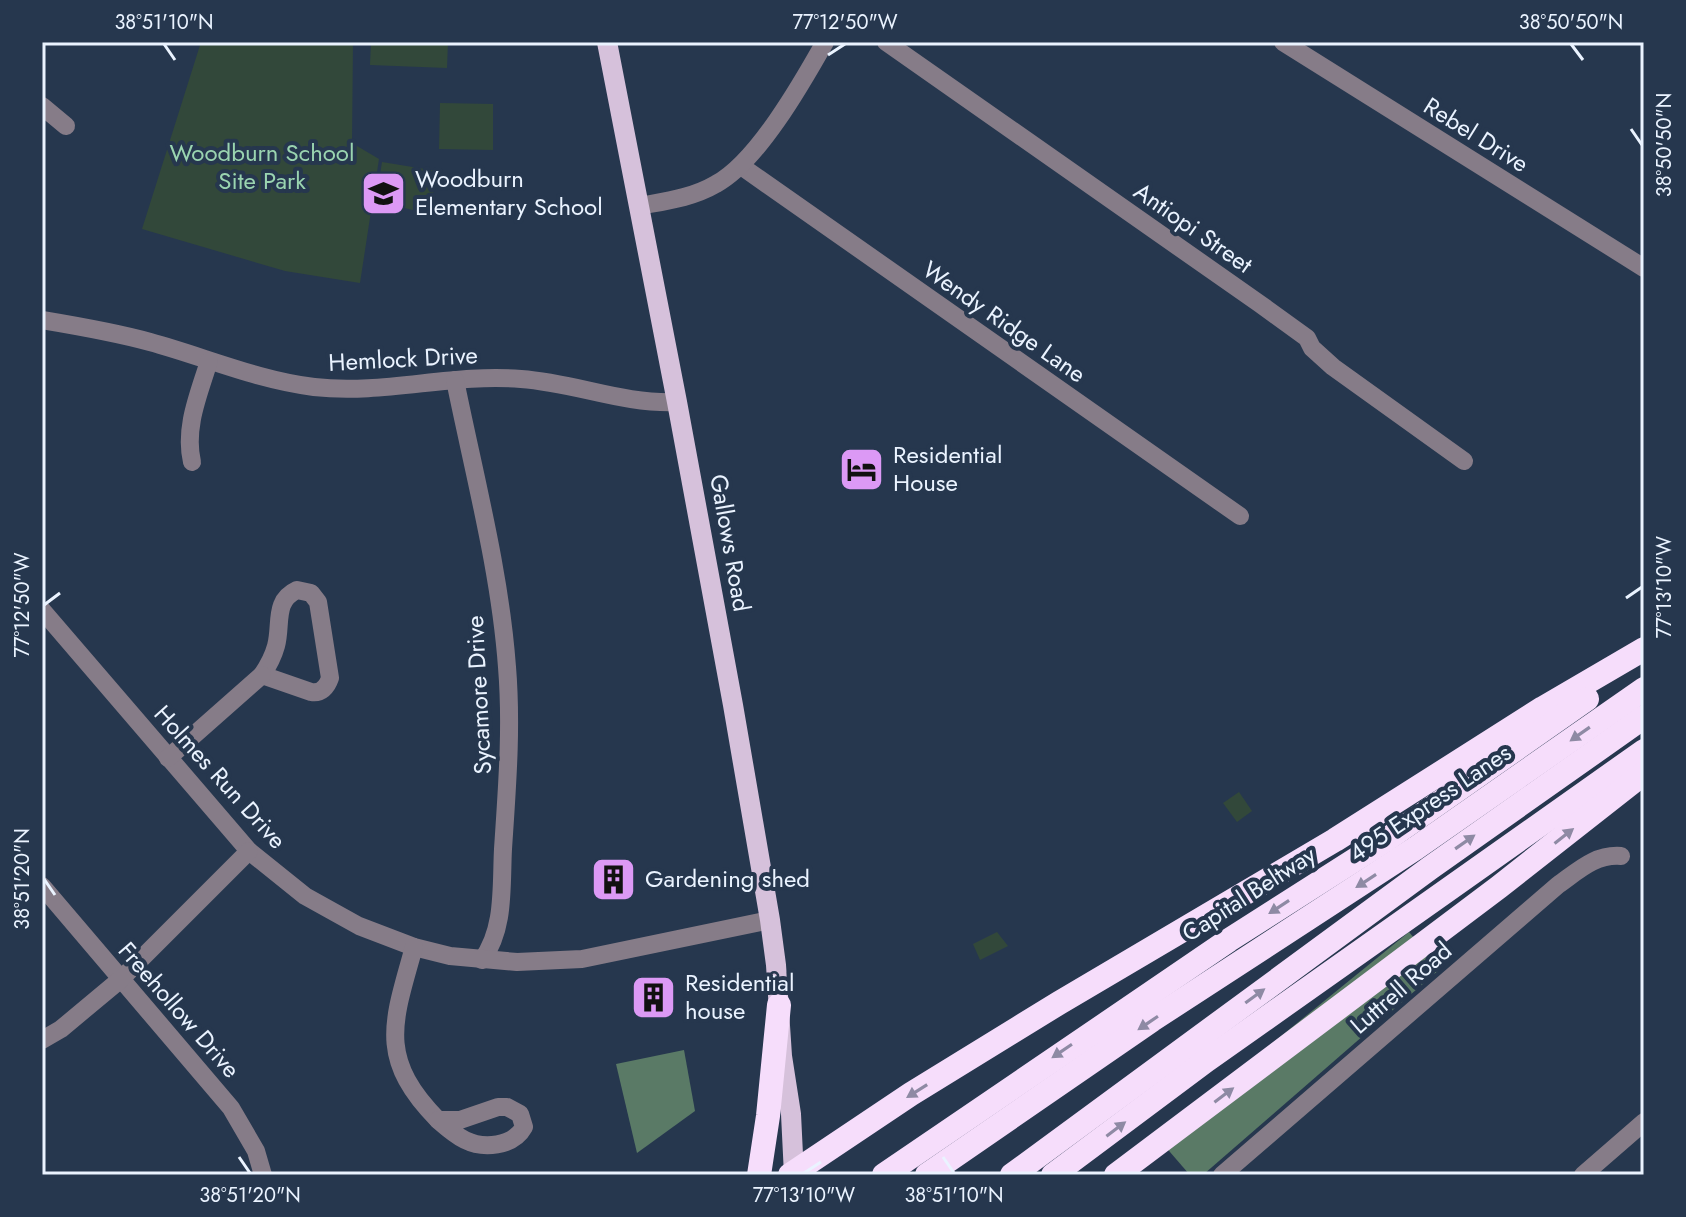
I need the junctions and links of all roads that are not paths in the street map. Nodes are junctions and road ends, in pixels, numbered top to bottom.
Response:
1 (607, 42) edge
2 (825, 42) edge
3 (886, 42) edge
4 (1283, 42) edge
5 (42, 106) edge
6 (66, 126) dead end
7 (741, 166) junction
8 (639, 206) junction
9 (1644, 268) edge
10 (42, 320) edge
11 (209, 361) junction
12 (455, 380) junction
13 (677, 402) junction
14 (1464, 461) dead end
15 (192, 462) dead end
16 (1240, 516) dead end
17 (42, 610) edge
18 (1644, 649) edge
19 (1644, 658) edge
20 (262, 675) junction
21 (1644, 689) edge
22 (1644, 717) edge
23 (1644, 751) edge
24 (168, 758) junction
25 (1644, 773) edge
26 (249, 851) junction
27 (1621, 856) dead end
28 (42, 886) edge
29 (770, 920) junction
30 (414, 947) junction
31 (482, 960) junction
32 (121, 979) junction
33 (779, 1005) junction
34 (42, 1040) edge
35 (995, 1097) junction
36 (438, 1120) dead end
37 (1644, 1122) edge
38 (788, 1174) edge
39 (263, 1175) edge
40 (759, 1175) edge
41 (875, 1175) edge
42 (884, 1175) edge
43 (927, 1175) edge
44 (1012, 1175) edge
45 (1053, 1175) edge
46 (1116, 1175) edge
47 (1222, 1175) edge
48 (1583, 1175) edge

1 - 8 main road, Gallows Road
2 - 7 street
3 - 14 street, Antiopi Street
4 - 9 street, Rebel Drive
5 - 6 street
7 - 8 street
7 - 16 street, Wendy Ridge Lane
8 - 13 main road, Gallows Road
10 - 11 street, Hemlock Drive
11 - 12 street, Hemlock Drive
11 - 15 street
12 - 13 street, Hemlock Drive
12 - 31 street, Sycamore Drive
13 - 29 main road, Gallows Road
17 - 24 street, Holmes Run Drive
18 -> 38 highway
19 -> 35 highway, Capital Beltway
20 - 20 street
20 - 24 street
21 -> 43 highway, 495 Express Lanes
44 -> 22 highway
45 -> 23 highway
24 - 26 street, Holmes Run Drive
46 -> 25 highway
26 - 30 street, Holmes Run Drive
26 - 32 street
27 - 47 street, Luttrell Road
28 - 32 street, Freehollow Drive
29 - 31 street, Holmes Run Drive
29 - 33 main road, Gallows Road
30 - 31 street, Holmes Run Drive
30 - 36 street
32 - 34 street
32 - 39 street, Freehollow Drive
33 - 38 main road, Gallows Road
33 - 40 highway
35 - 41 highway
35 - 42 highway, Capital Beltway
37 - 48 street

